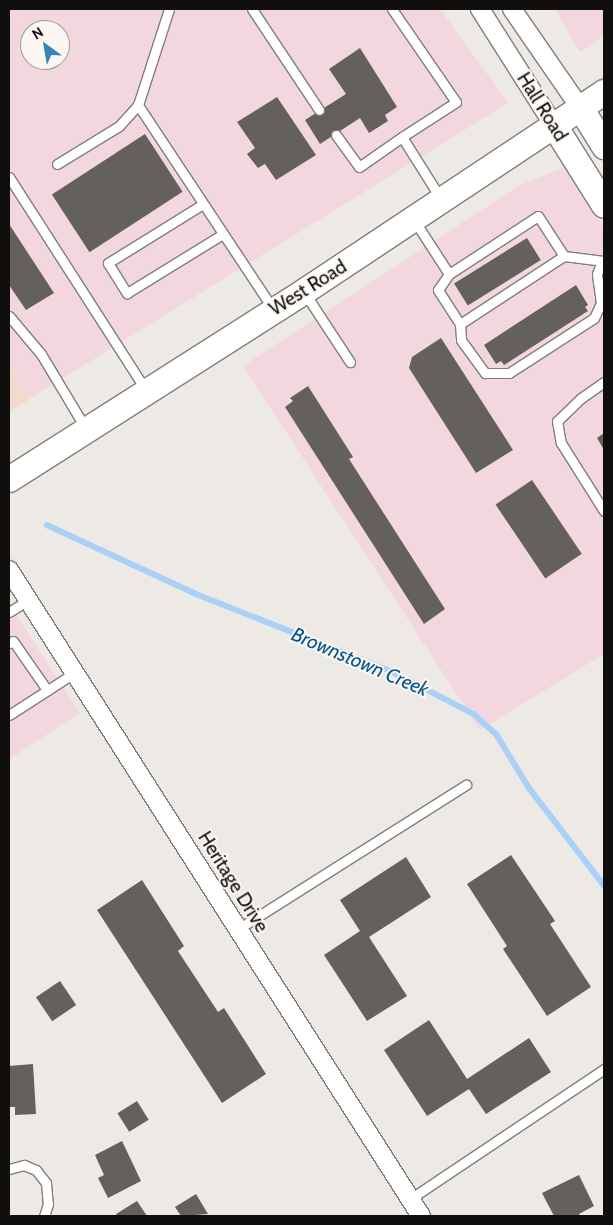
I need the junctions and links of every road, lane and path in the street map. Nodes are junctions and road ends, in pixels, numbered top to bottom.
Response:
1 (169, 9) edge
2 (252, 9) edge
3 (392, 9) edge
4 (480, 9) edge
5 (512, 9) edge
6 (604, 92) edge
7 (138, 106) junction
8 (581, 109) junction
9 (319, 110) dead end
10 (555, 128) junction
11 (336, 135) dead end
12 (402, 137) junction
13 (604, 146) edge
14 (57, 164) dead end
15 (9, 177) edge
16 (442, 202) junction
17 (203, 204) junction
18 (604, 205) edge
19 (413, 220) junction
20 (223, 234) junction
21 (564, 256) junction
22 (603, 262) edge
23 (449, 274) junction
24 (304, 291) junction
25 (274, 310) junction
26 (9, 316) edge
27 (460, 324) junction
28 (350, 362) dead end
29 (604, 382) edge
30 (146, 390) junction
31 (86, 429) junction
32 (9, 479) edge
33 (604, 511) edge
34 (9, 570) edge
35 (28, 600) junction
36 (9, 612) edge
37 (10, 639) edge
38 (74, 673) junction
39 (46, 690) junction
40 (9, 715) edge
41 (466, 784) dead end
42 (238, 929) junction
43 (604, 1069) edge
44 (9, 1169) edge
45 (410, 1199) junction
46 (44, 1216) edge
47 (421, 1216) edge

1 - 7 lane
2 - 9 lane
3 - 12 lane
4 - 10 street, Hall Road
5 - 8 street, Hall Road
6 - 8 main road, West Road
7 - 14 lane
7 - 17 lane
8 - 10 main road, West Road
8 - 13 main road, Hall Road
10 - 16 main road, West Road
10 - 18 main road, Hall Road
11 - 12 lane
12 - 16 lane
15 - 30 lane
16 - 19 main road, West Road
17 - 20 lane
17 - 20 lane
19 - 23 lane
19 - 24 main road, West Road
20 - 25 lane
21 - 22 lane
21 - 23 lane
21 - 27 lane
22 - 27 lane
23 - 27 lane
24 - 25 main road, West Road
24 - 28 lane
25 - 30 main road, West Road
26 - 31 lane
29 - 33 lane
30 - 31 main road, West Road
31 - 32 main road, West Road
34 - 35 street, Heritage Drive
35 - 36 lane
35 - 38 street, Heritage Drive
37 - 39 lane
38 - 39 lane
38 - 42 street, Heritage Drive
39 - 40 lane
41 - 42 lane
42 - 45 street, Heritage Drive
43 - 45 lane
44 - 46 lane
45 - 47 street, Heritage Drive

